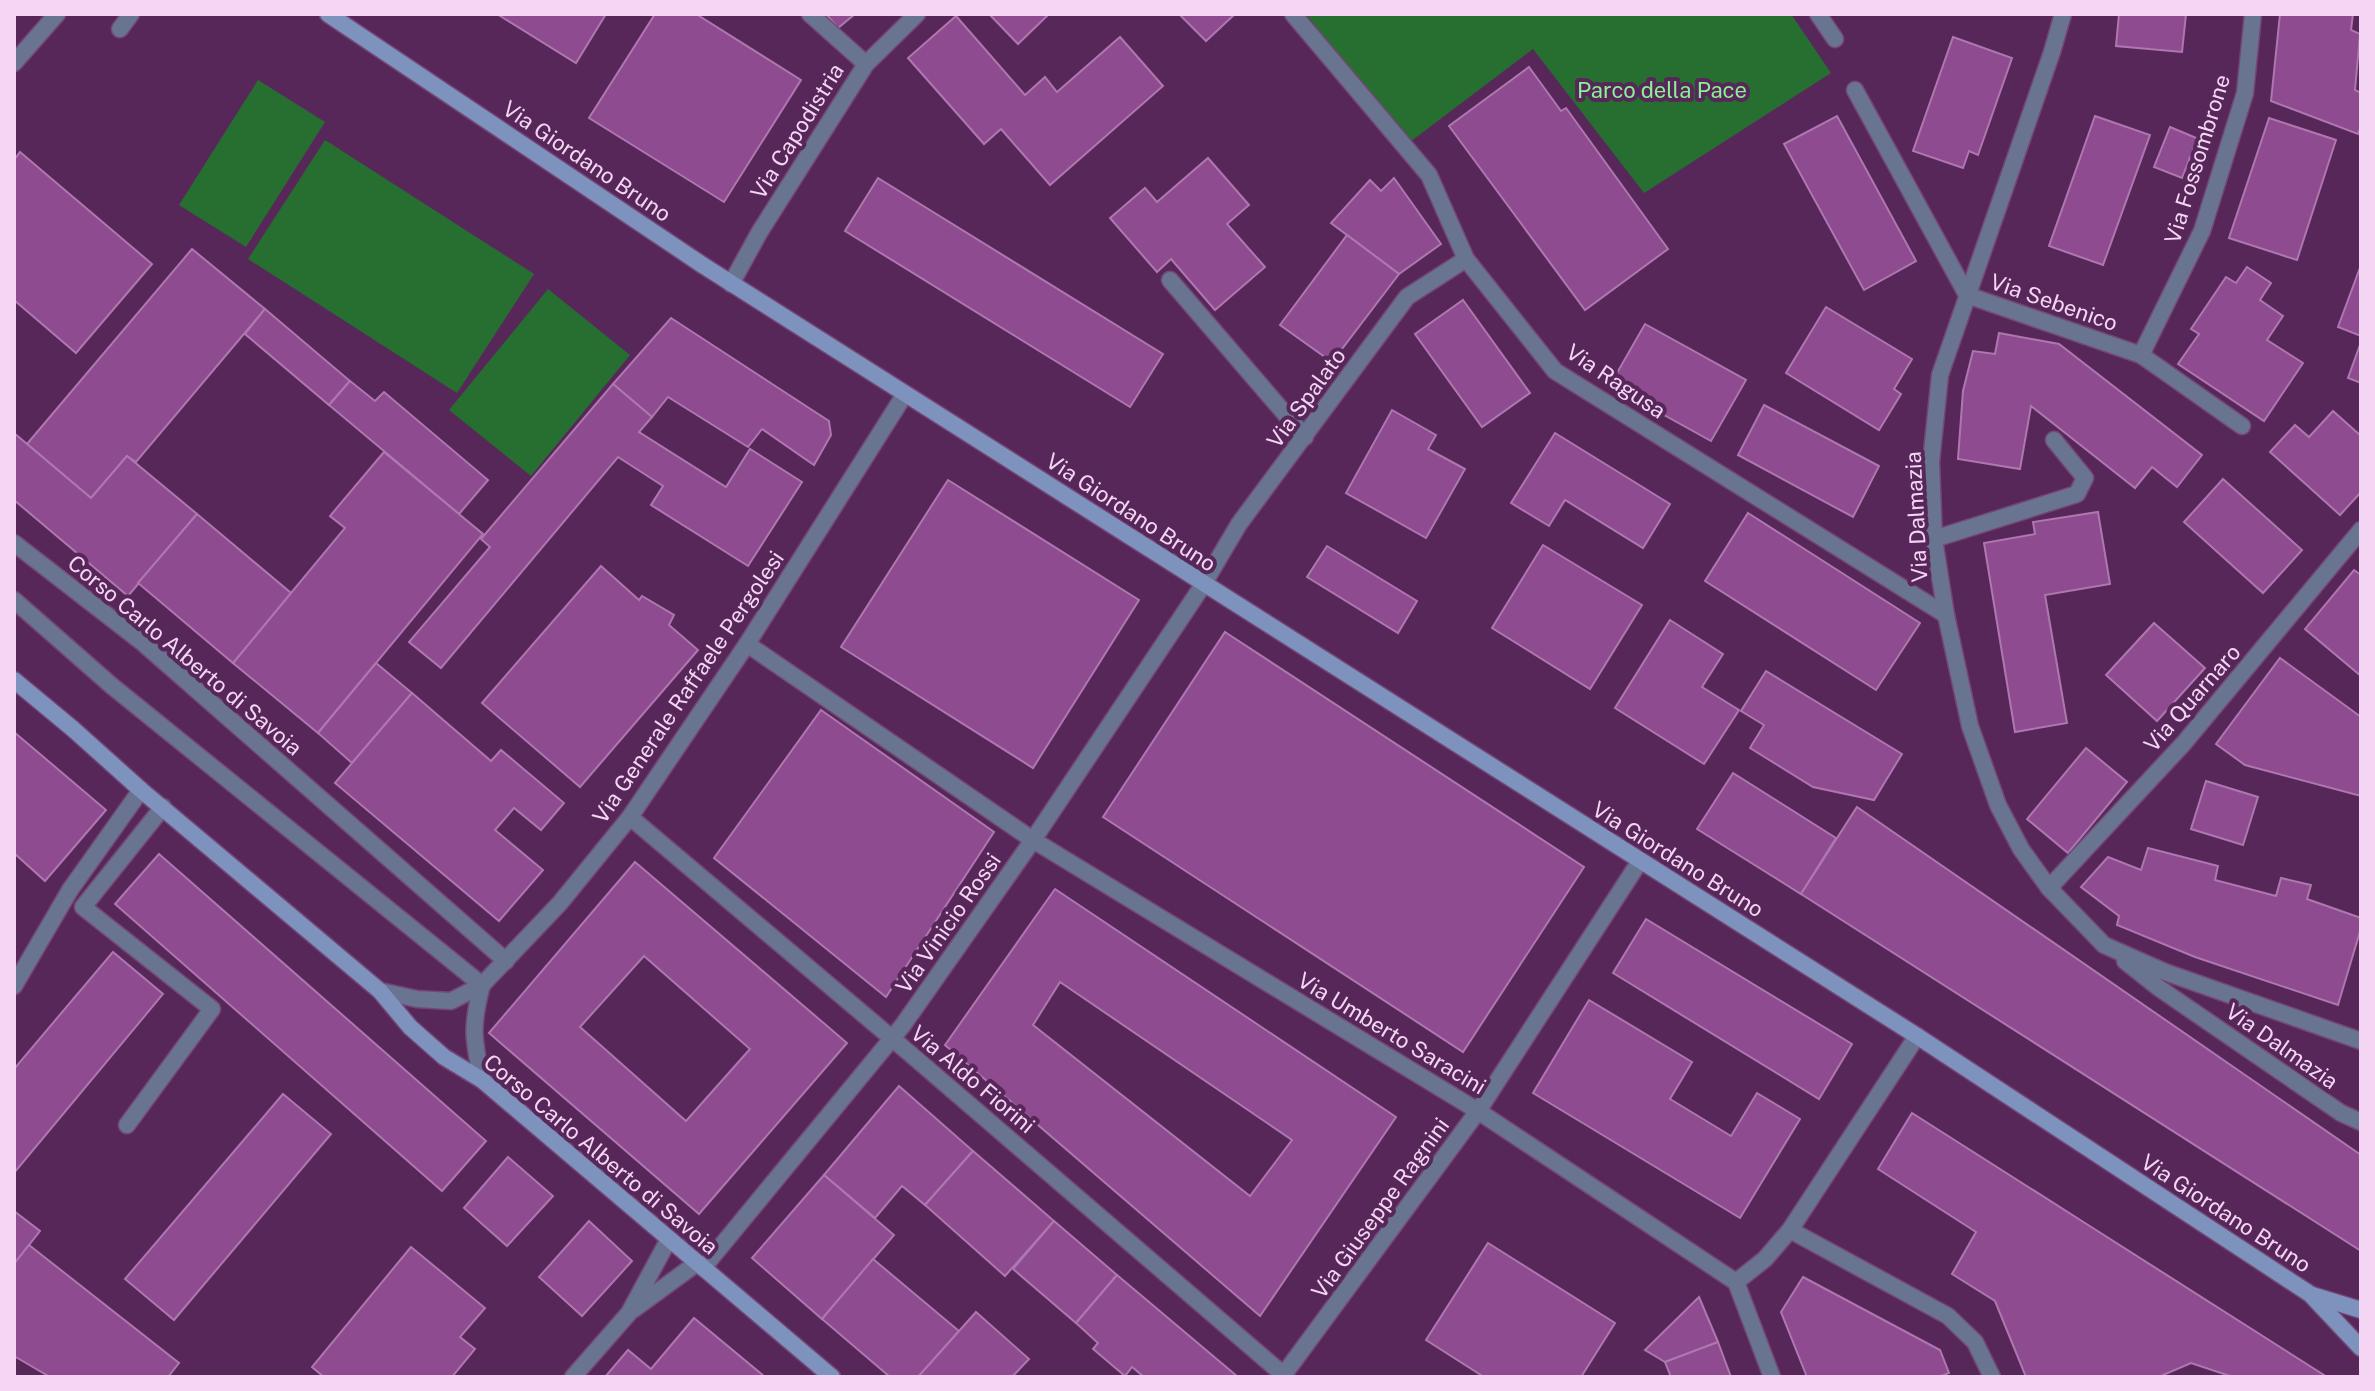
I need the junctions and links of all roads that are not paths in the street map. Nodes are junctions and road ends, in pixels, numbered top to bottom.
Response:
1 (57, 14) edge
2 (131, 14) edge
3 (328, 14) edge
4 (810, 14) edge
5 (917, 14) edge
6 (1293, 14) edge
7 (1818, 14) edge
8 (2063, 14) edge
9 (2253, 14) edge
10 (120, 29) dead end
11 (1835, 39) dead end
12 (14, 63) edge
13 (866, 64) junction
14 (1855, 90) dead end
15 (1466, 259) junction
16 (1170, 280) dead end
17 (731, 284) junction
18 (1967, 295) junction
19 (2141, 355) junction
20 (905, 394) junction
21 (2242, 426) dead end
22 (1305, 437) junction
23 (2054, 440) dead end
24 (2361, 530) edge
25 (1934, 539) junction
26 (14, 543) edge
27 (1203, 585) junction
28 (14, 600) edge
29 (1946, 615) junction
30 (747, 644) junction
31 (14, 680) edge
32 (141, 790) junction
33 (163, 807) junction
34 (630, 817) junction
35 (1033, 840) junction
36 (1640, 861) junction
37 (2049, 888) junction
38 (2104, 945) junction
39 (506, 961) junction
40 (482, 985) junction
41 (14, 986) edge
42 (380, 991) junction
43 (1917, 1036) junction
44 (892, 1040) junction
45 (2361, 1041) edge
46 (482, 1080) junction
47 (1478, 1111) junction
48 (2361, 1122) edge
49 (127, 1125) dead end
50 (1790, 1230) junction
51 (669, 1239) junction
52 (700, 1266) junction
53 (1736, 1282) junction
54 (2310, 1294) junction
55 (2361, 1310) edge
56 (629, 1313) junction
57 (2361, 1348) edge
58 (1284, 1376) edge
59 (573, 1377) edge
60 (832, 1377) edge
61 (1772, 1377) edge
62 (1992, 1377) edge

1 - 12 street
2 - 10 street
3 - 17 main road, Via Giordano Bruno
4 - 13 street
5 - 13 street, Via Capodistria
6 - 15 street, Via Ragusa
7 - 11 street
8 - 18 street, Via Dalmazia
9 - 19 street, Via Fossombrone
13 - 17 street, Via Capodistria
14 - 18 street, Via Sebenico
15 - 22 street, Via Spalato
15 - 29 street, Via Ragusa
16 - 22 street
17 - 20 main road, Via Giordano Bruno
18 - 19 street, Via Sebenico
18 - 25 street, Via Dalmazia
19 - 21 street, Via Sebenico
20 - 27 main road, Via Giordano Bruno
20 - 30 street, Via Generale Raffaele Pergolesi
22 - 27 street, Via Spalato
23 - 25 street
24 - 37 street, Via Quarnaro
25 - 29 street, Via Dalmazia
26 - 39 street, Corso Carlo Alberto di Savoia
27 - 35 street, Via Vinicio Rossi
27 - 36 main road, Via Giordano Bruno
28 - 40 street
29 - 37 street, Via Dalmazia
30 - 34 street, Via Generale Raffaele Pergolesi
30 - 35 street, Via Umberto Saracini
31 - 32 main road, Corso Carlo Alberto di Savoia
32 - 33 main road, Corso Carlo Alberto di Savoia
32 - 41 street
33 - 42 main road, Corso Carlo Alberto di Savoia
33 - 49 street
34 - 39 street, Via Generale Raffaele Pergolesi
34 - 44 street, Via Aldo Fiorini
35 - 44 street, Via Vinicio Rossi
35 - 47 street, Via Umberto Saracini
36 - 43 main road, Via Giordano Bruno
36 - 47 street, Via Giuseppe Ragnini
37 - 38 street, Via Dalmazia
38 - 45 street, Via Dalmazia
38 - 48 street, Via Dalmazia
39 - 40 street, Via Generale Raffaele Pergolesi
40 - 42 street, Via Generale Raffaele Pergolesi
40 - 46 street
42 - 46 main road, Corso Carlo Alberto di Savoia
43 - 50 street
43 - 54 main road, Via Giordano Bruno
44 - 52 street, Via Vinicio Rossi
44 - 58 street, Via Aldo Fiorini
46 - 51 main road, Corso Carlo Alberto di Savoia
47 - 53 street, Via Umberto Saracini
47 - 58 street, Via Giuseppe Ragnini
50 - 53 street
50 - 62 street
51 - 52 main road, Corso Carlo Alberto di Savoia
51 - 56 street, Via Vinicio Rossi
52 - 56 street, Via Vinicio Rossi
52 - 60 main road, Corso Carlo Alberto di Savoia
53 - 61 street
54 - 55 main road, Via Giordano Bruno
54 - 57 main road, Via Giordano Bruno
56 - 59 street, Via Vinicio Rossi

